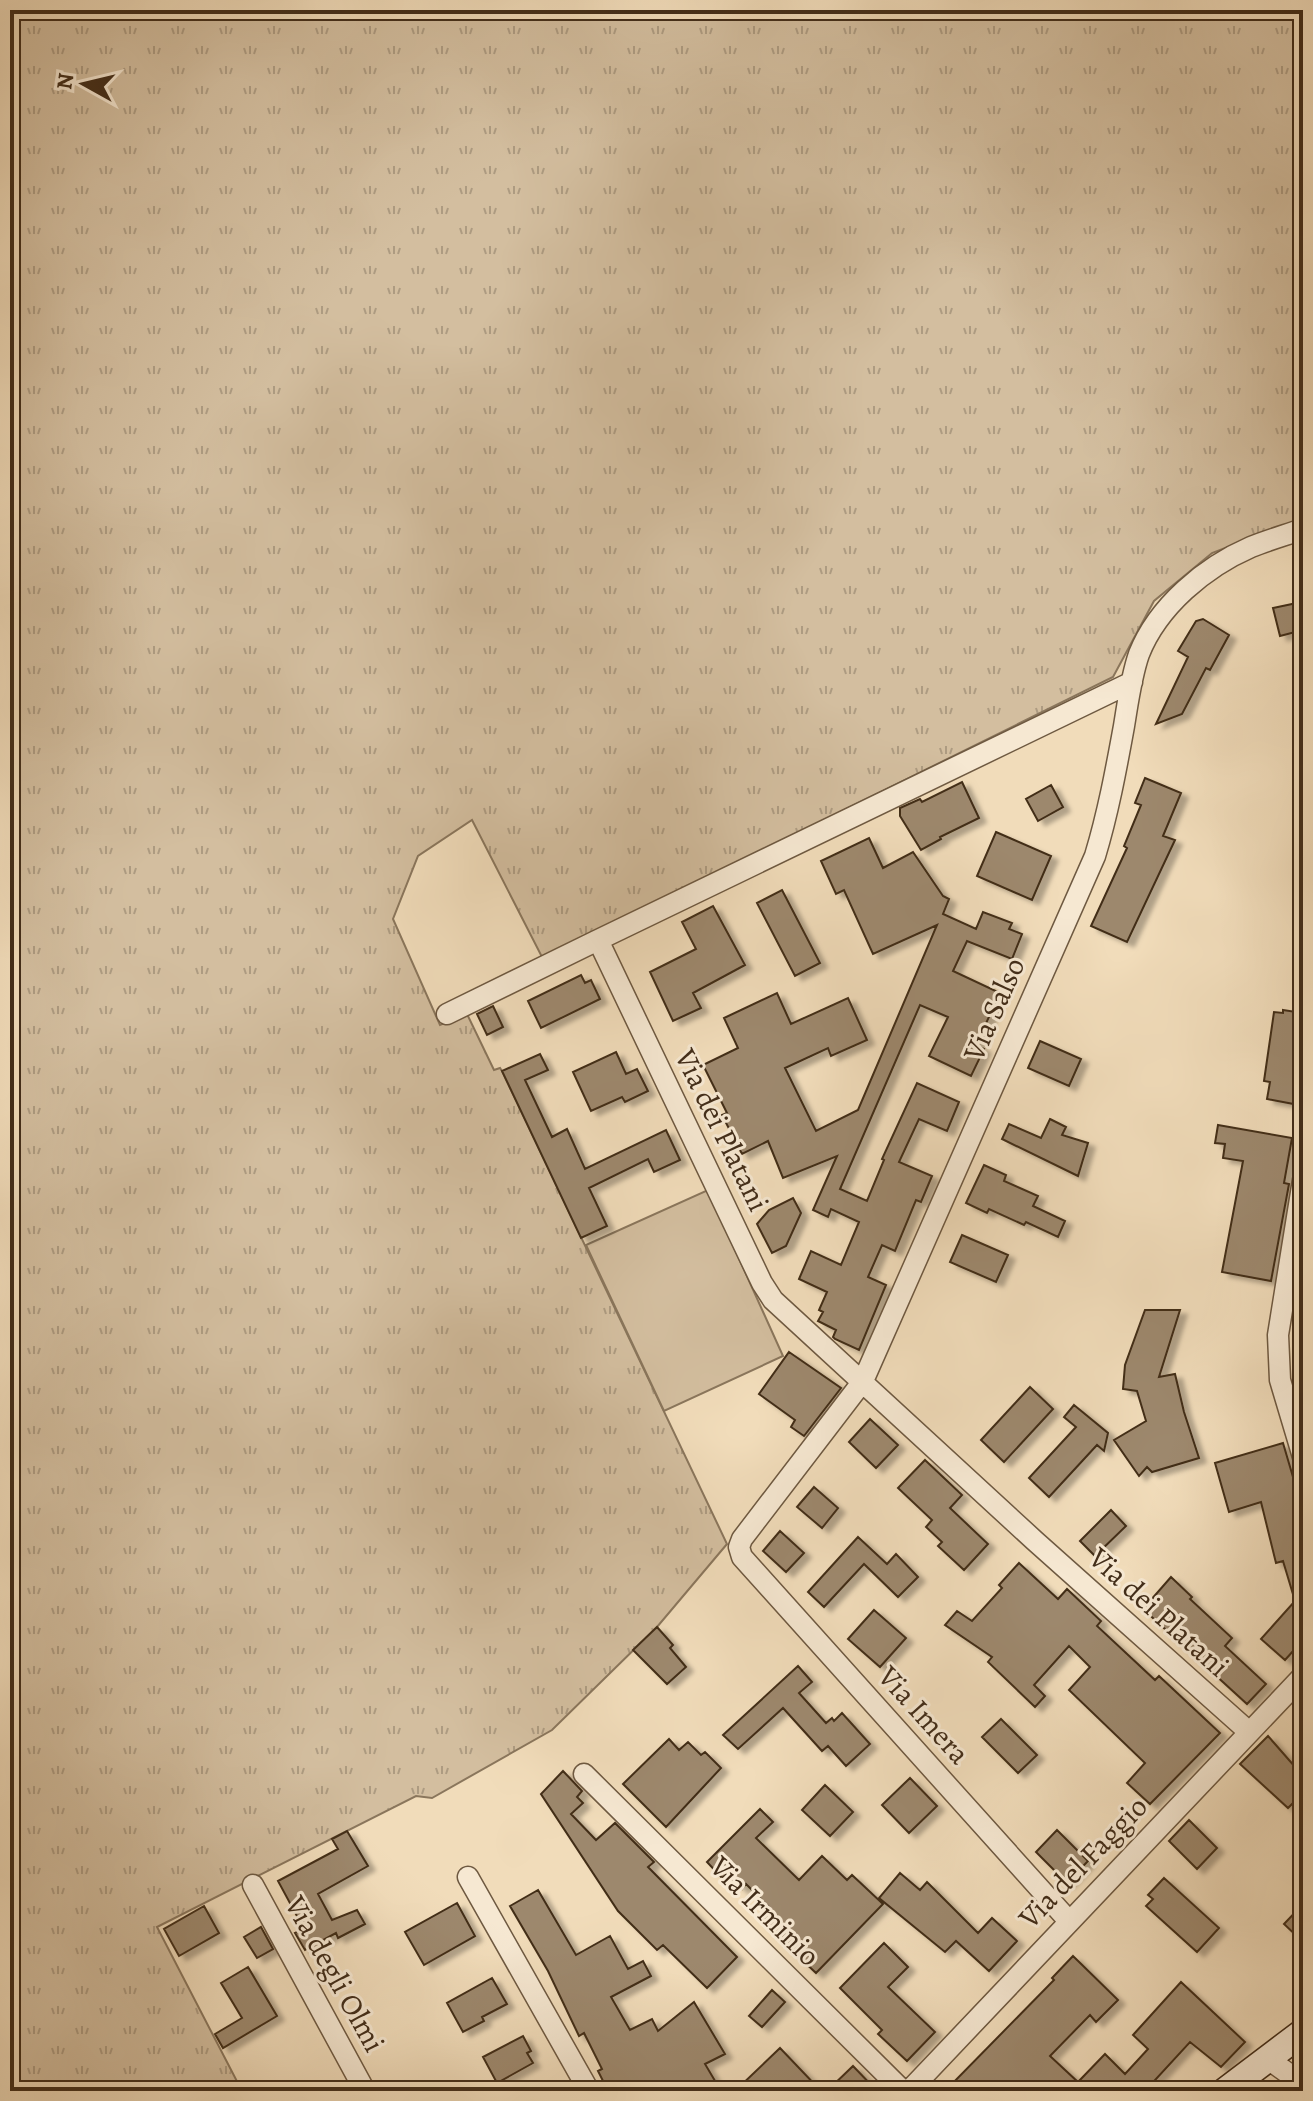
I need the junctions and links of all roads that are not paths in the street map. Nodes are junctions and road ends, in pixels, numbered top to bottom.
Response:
1 (1303, 529) edge
2 (1132, 682) junction
3 (598, 940) junction
4 (447, 1014) dead end
5 (1303, 1180) edge
6 (863, 1381) junction
7 (1303, 1457) edge
8 (739, 1547) joint
9 (1303, 1676) edge
10 (1248, 1731) junction
11 (584, 1774) dead end
12 (468, 1877) dead end
13 (253, 1885) dead end
14 (1068, 1920) junction
15 (1303, 2032) edge
16 (1268, 2059) junction
17 (1303, 2084) edge
18 (365, 2091) edge
19 (589, 2091) edge
20 (906, 2091) edge
21 (1225, 2091) edge

1 - 2 street, Via Salso
2 - 3 street
2 - 6 street, Via Salso
3 - 4 street
3 - 6 street, Via dei Platani
5 - 7 street
6 - 8 street, Via Salso
6 - 10 street, Via dei Platani
8 - 14 street, Via Imera
9 - 10 street, Via del Faggio
10 - 14 street, Via del Faggio
11 - 20 street, Via Irminio
12 - 19 street
13 - 18 street, Via degli Olmi
14 - 20 street, Via del Faggio
15 - 16 street
16 - 17 street
16 - 21 street

